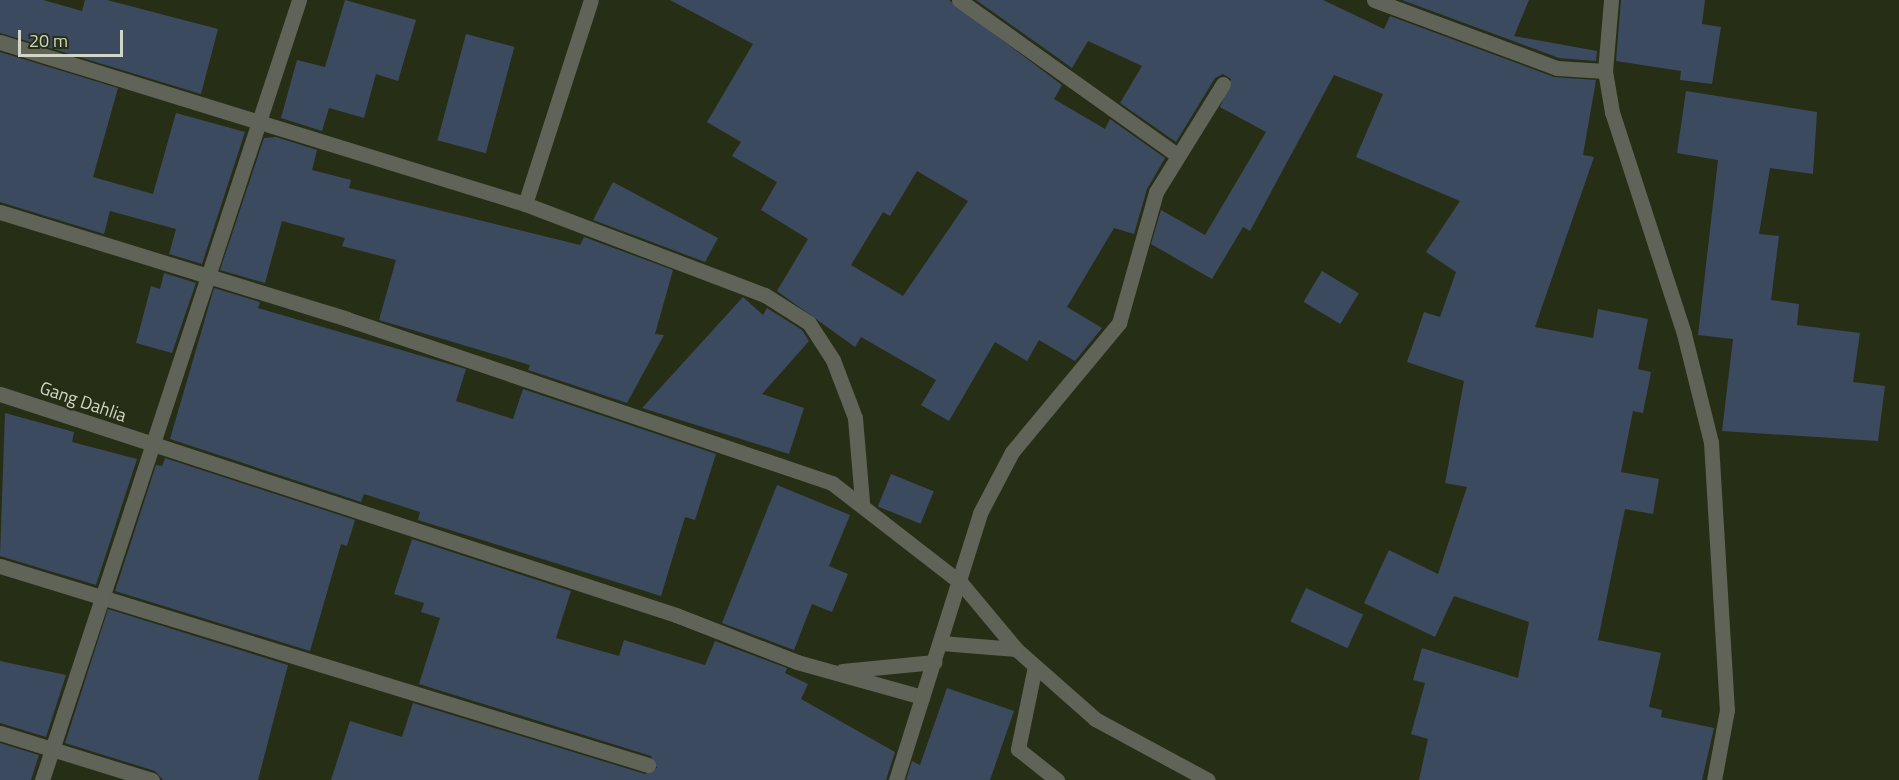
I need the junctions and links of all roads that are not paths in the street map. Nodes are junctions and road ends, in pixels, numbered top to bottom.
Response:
1 (299, 0) edge
2 (591, 0) edge
3 (958, 0) edge
4 (1374, 0) edge
5 (1611, 0) edge
6 (0, 42) edge
7 (1605, 71) junction
8 (1223, 84) dead end
9 (259, 123) junction
10 (1176, 154) junction
11 (525, 204) junction
12 (0, 212) edge
13 (208, 280) junction
14 (0, 394) edge
15 (152, 447) junction
16 (862, 502) junction
17 (0, 566) edge
18 (961, 583) junction
19 (102, 600) junction
20 (941, 643) junction
21 (1016, 649) junction
22 (935, 662) junction
23 (1035, 666) junction
24 (833, 672) junction
25 (922, 698) junction
26 (0, 733) edge
27 (52, 748) junction
28 (648, 765) dead end
29 (42, 780) edge
30 (152, 780) edge
31 (896, 780) edge
32 (1057, 780) edge
33 (1208, 780) edge
34 (1714, 780) edge

1 - 9 street
2 - 11 street
3 - 10 street
4 - 7 street
5 - 7 street
6 - 9 street
7 - 34 street
8 - 10 street
9 - 11 street
9 - 13 street
10 - 18 street
11 - 16 street
12 - 13 street
13 - 15 street
13 - 16 street
14 - 15 street, Gang Dahlia
15 - 19 street
15 - 24 street, Gang Dahlia
16 - 18 street
17 - 19 street
18 - 20 street
18 - 21 street
19 - 27 street
19 - 28 street
20 - 21 street
20 - 22 street
21 - 23 street
22 - 24 street
22 - 25 street
23 - 32 street
23 - 33 street
24 - 25 street, Gang Dahlia
25 - 31 street
26 - 27 street
27 - 29 street
27 - 30 street

